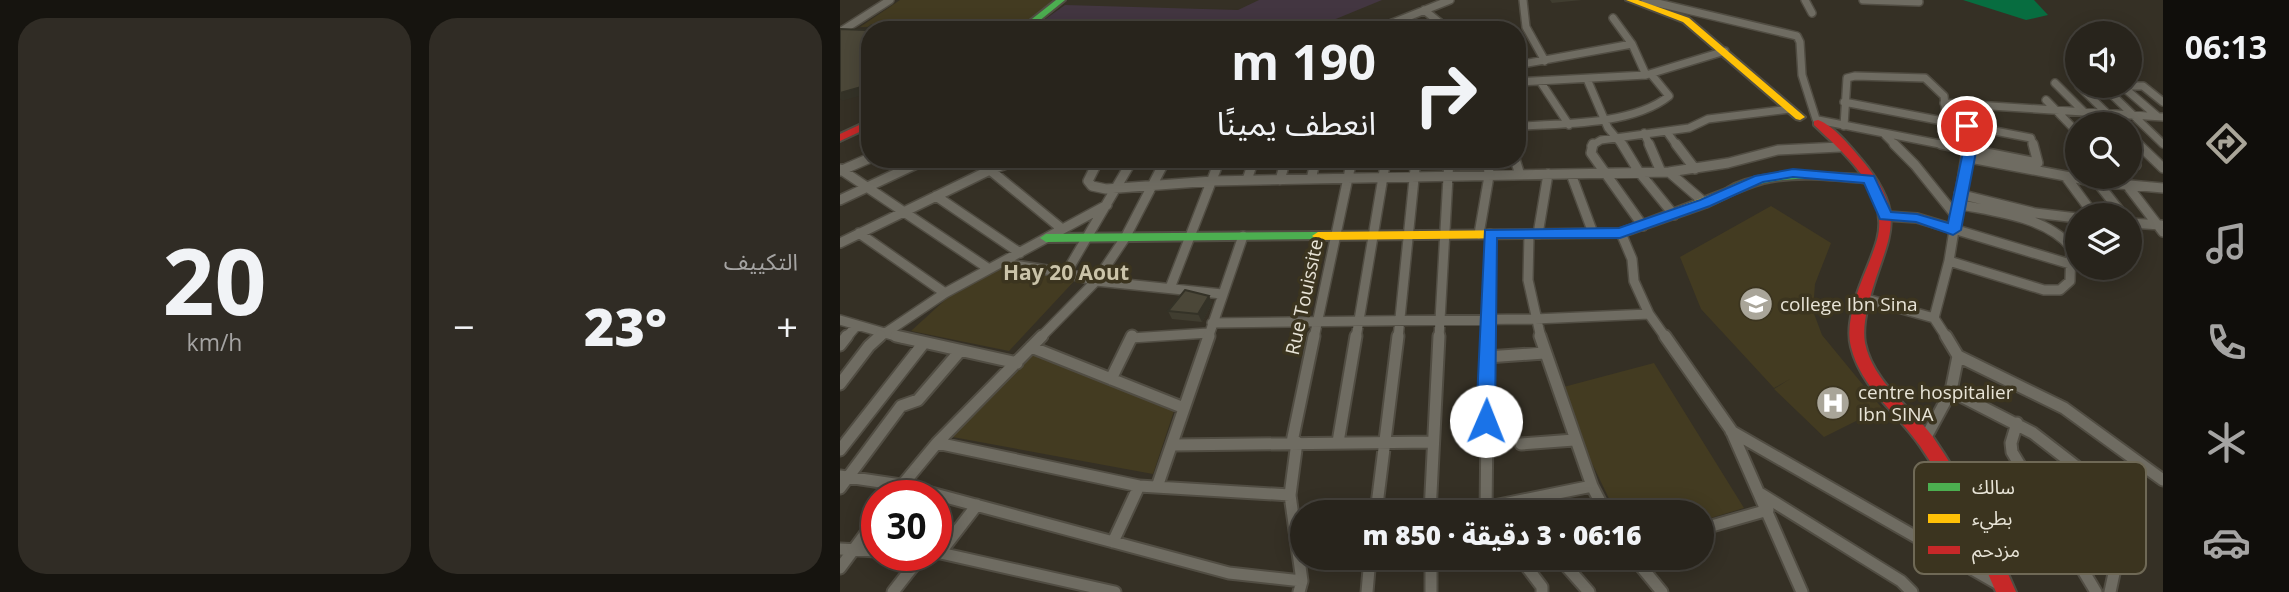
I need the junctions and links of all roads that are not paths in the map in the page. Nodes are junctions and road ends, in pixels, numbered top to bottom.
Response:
1 (890, 0) edge
2 (1061, 0) edge
3 (1450, 0) edge
4 (1523, 0) edge
5 (1630, 0) edge
6 (1645, 0) edge
7 (1805, 0) edge
8 (1863, 0) edge
9 (1899, 1) edge
10 (1919, 2) dead end
11 (1424, 10) junction
12 (1811, 13) dead end
13 (1613, 18) dead end
14 (1034, 21) edge
15 (1397, 21) edge
16 (1437, 21) edge
17 (1525, 21) edge
18 (1526, 27) edge
19 (841, 31) edge
20 (856, 31) edge
21 (1632, 44) junction
22 (1725, 51) junction
23 (1545, 61) junction
24 (1526, 64) edge
25 (1648, 75) junction
26 (1587, 79) junction
27 (1541, 81) junction
28 (1526, 82) edge
29 (2054, 83) dead end
30 (2142, 86) edge
31 (2091, 98) edge
32 (2114, 98) edge
33 (2137, 98) edge
34 (2046, 100) dead end
35 (2163, 102) edge
36 (1844, 103) junction
37 (1944, 103) junction
38 (2058, 112) junction
39 (2065, 112) edge
40 (2083, 112) edge
41 (2106, 112) edge
42 (2128, 112) edge
43 (1805, 116) junction
44 (2142, 117) edge
45 (2161, 118) edge
46 (1603, 119) junction
47 (2065, 119) edge
48 (1947, 122) junction
49 (1569, 125) junction
50 (2142, 125) edge
51 (1526, 126) edge
52 (1844, 126) junction
53 (1967, 126) junction
54 (861, 128) edge
55 (1668, 132) junction
56 (1644, 133) junction
57 (1884, 134) junction
58 (840, 138) edge
59 (1618, 138) junction
60 (2163, 144) edge
61 (1840, 147) junction
62 (2142, 147) edge
63 (1968, 155) junction
64 (861, 162) edge
65 (908, 168) edge
66 (995, 168) edge
67 (1094, 168) edge
68 (1128, 168) edge
69 (1161, 168) edge
70 (1217, 168) edge
71 (1251, 168) edge
72 (1283, 168) edge
73 (1314, 168) edge
74 (1350, 168) edge
75 (1384, 168) edge
76 (1416, 168) edge
77 (1448, 168) edge
78 (1489, 168) edge
79 (1518, 168) edge
80 (2163, 168) edge
81 (1695, 169) junction
82 (841, 170) edge
83 (990, 170) junction
84 (1639, 172) junction
85 (1665, 172) junction
86 (1604, 173) junction
87 (1548, 174) junction
88 (1571, 174) junction
89 (1520, 175) junction
90 (1489, 176) junction
91 (1383, 177) junction
92 (1415, 177) junction
93 (1448, 177) junction
94 (2065, 177) edge
95 (1348, 178) junction
96 (1311, 179) junction
97 (1869, 179) junction
98 (1247, 180) junction
99 (1280, 180) junction
100 (1212, 181) junction
101 (1153, 184) junction
102 (2142, 186) edge
103 (867, 187) junction
104 (1116, 188) junction
105 (2163, 188) edge
106 (2103, 189) edge
107 (2130, 189) edge
108 (936, 196) junction
109 (1958, 199) junction
110 (840, 200) edge
111 (1705, 203) junction
112 (2114, 203) edge
113 (1107, 205) junction
114 (903, 212) junction
115 (1674, 215) junction
116 (1885, 216) junction
117 (1956, 216) junction
118 (2065, 216) edge
119 (2142, 225) edge
120 (1643, 226) junction
121 (2161, 227) edge
122 (1062, 229) junction
123 (1953, 230) junction
124 (859, 233) junction
125 (1592, 233) junction
126 (1620, 233) junction
127 (1375, 234) junction
128 (1409, 234) junction
129 (1445, 234) junction
130 (1485, 234) junction
131 (1534, 234) junction
132 (1336, 235) junction
133 (1243, 236) junction
134 (1190, 237) junction
135 (1046, 238) junction
136 (1125, 238) junction
137 (1087, 239) junction
138 (2065, 239) edge
139 (840, 243) edge
140 (1020, 253) junction
141 (1949, 261) junction
142 (1002, 263) junction
143 (2065, 263) edge
144 (989, 270) junction
145 (1066, 273) junction
146 (2070, 280) edge
147 (1096, 281) junction
148 (1170, 288) junction
149 (945, 293) junction
150 (1222, 294) junction
151 (1863, 298) junction
152 (1649, 314) junction
153 (1934, 318) junction
154 (1443, 319) junction
155 (1490, 319) junction
156 (1535, 319) junction
157 (1361, 320) junction
158 (1400, 320) junction
159 (1316, 321) junction
160 (849, 323) edge
161 (1210, 328) junction
162 (840, 331) edge
163 (884, 333) junction
164 (923, 344) junction
165 (840, 345) edge
166 (1031, 347) junction
167 (961, 351) junction
168 (1544, 353) junction
169 (1958, 356) junction
170 (1487, 357) junction
171 (1017, 363) junction
172 (1111, 379) junction
173 (840, 384) edge
174 (1951, 391) junction
175 (1184, 408) junction
176 (2017, 423) junction
177 (1731, 430) junction
178 (1925, 439) junction
179 (1574, 440) junction
180 (1294, 442) junction
181 (1338, 442) junction
182 (1385, 442) junction
183 (1433, 442) junction
184 (937, 443) junction
185 (1521, 444) dead end
186 (1173, 445) junction
187 (840, 450) edge
188 (1939, 462) edge
189 (2018, 462) edge
190 (2071, 462) edge
191 (2138, 462) edge
192 (2146, 468) edge
193 (844, 476) edge
194 (861, 480) edge
195 (906, 480) edge
196 (2163, 480) edge
197 (1139, 486) junction
198 (1592, 486) junction
199 (1157, 487) junction
200 (840, 488) edge
201 (1760, 494) junction
202 (1290, 495) junction
203 (952, 500) edge
204 (1378, 500) edge
205 (1431, 500) edge
206 (1485, 500) edge
207 (1542, 500) edge
208 (1599, 500) edge
209 (977, 505) junction
210 (1768, 510) junction
211 (1714, 525) edge
212 (861, 535) edge
213 (952, 536) edge
214 (1914, 537) edge
215 (1113, 541) junction
216 (846, 550) edge
217 (952, 556) edge
218 (840, 568) edge
219 (1369, 570) edge
220 (1431, 570) edge
221 (1529, 570) edge
222 (1570, 570) edge
223 (1644, 570) edge
224 (909, 571) edge
225 (1978, 574) edge
226 (1998, 574) edge
227 (2085, 574) edge
228 (2114, 574) edge
229 (1300, 587) edge
230 (2005, 590) edge
231 (893, 592) edge
232 (1115, 592) edge
233 (1367, 592) edge
234 (1431, 592) edge
235 (1542, 592) edge
236 (1589, 592) edge
237 (1661, 592) edge
238 (1802, 592) edge
239 (1912, 592) edge
240 (2096, 592) edge
241 (2110, 592) edge

1 - 19 street
2 - 14 main road
3 - 11 street
4 - 17 street
5 - 22 main road
6 - 43 street
7 - 12 street
8 - 9 street
9 - 10 street
11 - 15 street
11 - 16 street
13 - 21 street
18 - 23 street
19 - 20 street
21 - 23 street
21 - 25 street
22 - 25 street
22 - 43 main road
23 - 24 street
25 - 26 street
25 - 46 street
26 - 27 street
26 - 46 street
27 - 28 street
27 - 49 street
29 - 40 street
30 - 35 street
31 - 41 street
32 - 42 street
33 - 45 street
34 - 38 street
36 - 37 street
36 - 48 street
36 - 52 street
37 - 38 street
37 - 48 street
38 - 39 street
38 - 47 street
43 - 52 street
43 - 55 street
43 - 61 main road
44 - 45 street
46 - 49 street
46 - 59 street
48 - 53 street
49 - 51 street
50 - 60 street
52 - 57 street
53 - 63 street
53 - 63 street
54 - 58 main road
55 - 56 street
55 - 81 street
56 - 59 street
56 - 85 street
57 - 63 street
57 - 117 street
59 - 84 street
59 - 86 street
61 - 81 street
61 - 97 main road
62 - 80 street
63 - 94 street
63 - 109 street
64 - 82 street
65 - 103 street
66 - 83 street
67 - 104 street
68 - 104 street
69 - 101 street
70 - 100 street
71 - 98 street
72 - 99 street
73 - 96 street
74 - 95 street, Rue Touissite
75 - 91 street
76 - 92 street
77 - 93 street
78 - 90 street
79 - 89 street
81 - 85 street
82 - 103 street
83 - 108 street
83 - 122 street
84 - 85 street
84 - 86 street
84 - 115 street
85 - 111 street
86 - 88 street
86 - 120 street
87 - 88 street
87 - 89 street
87 - 131 street
88 - 125 street
89 - 90 street
90 - 93 street
90 - 130 street
91 - 92 street
91 - 95 street
91 - 127 street
92 - 93 street
92 - 128 street
93 - 129 street
95 - 96 street
95 - 132 street, Rue Touissite
96 - 99 street
97 - 111 main road
97 - 116 main road
98 - 99 street
98 - 100 street
100 - 101 street
100 - 134 street
101 - 104 street
101 - 136 street
102 - 105 street
103 - 110 street
103 - 114 street
104 - 113 street
106 - 112 street
107 - 121 street
108 - 114 street
108 - 140 street
109 - 117 street
109 - 118 street
109 - 138 street
111 - 115 main road
113 - 122 street
113 - 137 street
114 - 124 street
114 - 144 street
115 - 120 main road
116 - 123 street
116 - 151 main road
117 - 123 street
119 - 121 street
120 - 126 main road
122 - 135 street
123 - 141 street
123 - 143 street
124 - 139 street
124 - 149 street
125 - 126 main road
125 - 131 main road
126 - 152 street
127 - 128 main road
127 - 132 main road
127 - 157 street
128 - 129 main road
128 - 158 street
129 - 130 main road
129 - 154 street
130 - 131 main road
130 - 155 street
131 - 156 street
132 - 133 main road
132 - 159 street, Rue Touissite
133 - 134 main road
133 - 150 street
134 - 136 main road
134 - 148 street
135 - 137 main road
135 - 140 street
136 - 137 main road
136 - 147 street
137 - 145 street
140 - 142 street
141 - 146 street
141 - 153 street
142 - 144 street
142 - 145 street
144 - 149 street
145 - 147 street
147 - 148 street
147 - 166 street
148 - 150 street
149 - 163 street
150 - 161 street
151 - 153 street
151 - 178 main road
152 - 156 street
152 - 177 street
153 - 169 street
154 - 155 street
154 - 158 street
154 - 183 street
155 - 156 street
155 - 170 street
156 - 168 street
157 - 158 street
157 - 159 street
157 - 181 street
158 - 182 street
159 - 161 street
159 - 180 street, Rue Touissite
160 - 162 street
160 - 163 street
160 - 165 street
161 - 172 street
161 - 175 street
163 - 164 street
163 - 173 street
164 - 167 street
164 - 187 street
166 - 171 street
166 - 172 street
167 - 171 street
167 - 193 street
168 - 170 street
168 - 179 street
169 - 174 street
169 - 191 street
170 - 206 street
171 - 184 street
172 - 175 street
174 - 176 street
174 - 178 street
175 - 186 street
176 - 189 street
176 - 190 street
177 - 201 street
177 - 214 street
178 - 188 main road
179 - 185 street
179 - 198 street
180 - 181 street
180 - 186 street
180 - 202 street, Rue Touissite
181 - 182 street
182 - 183 street
182 - 204 street
183 - 205 street
184 - 195 street
184 - 197 street
186 - 199 street
192 - 196 street
193 - 194 street
193 - 200 street
197 - 199 street
197 - 215 street
198 - 207 street
198 - 208 street
199 - 202 street
201 - 210 street
201 - 239 street
202 - 229 street, Rue Touissite
203 - 209 street
209 - 213 street
209 - 215 street
210 - 211 street
210 - 238 street
212 - 216 street
215 - 229 street
216 - 218 street
217 - 232 street
219 - 233 street
220 - 234 street
221 - 235 street
222 - 236 street
223 - 237 street
224 - 231 street
225 - 230 street
226 - 230 main road
227 - 240 street
228 - 241 street

